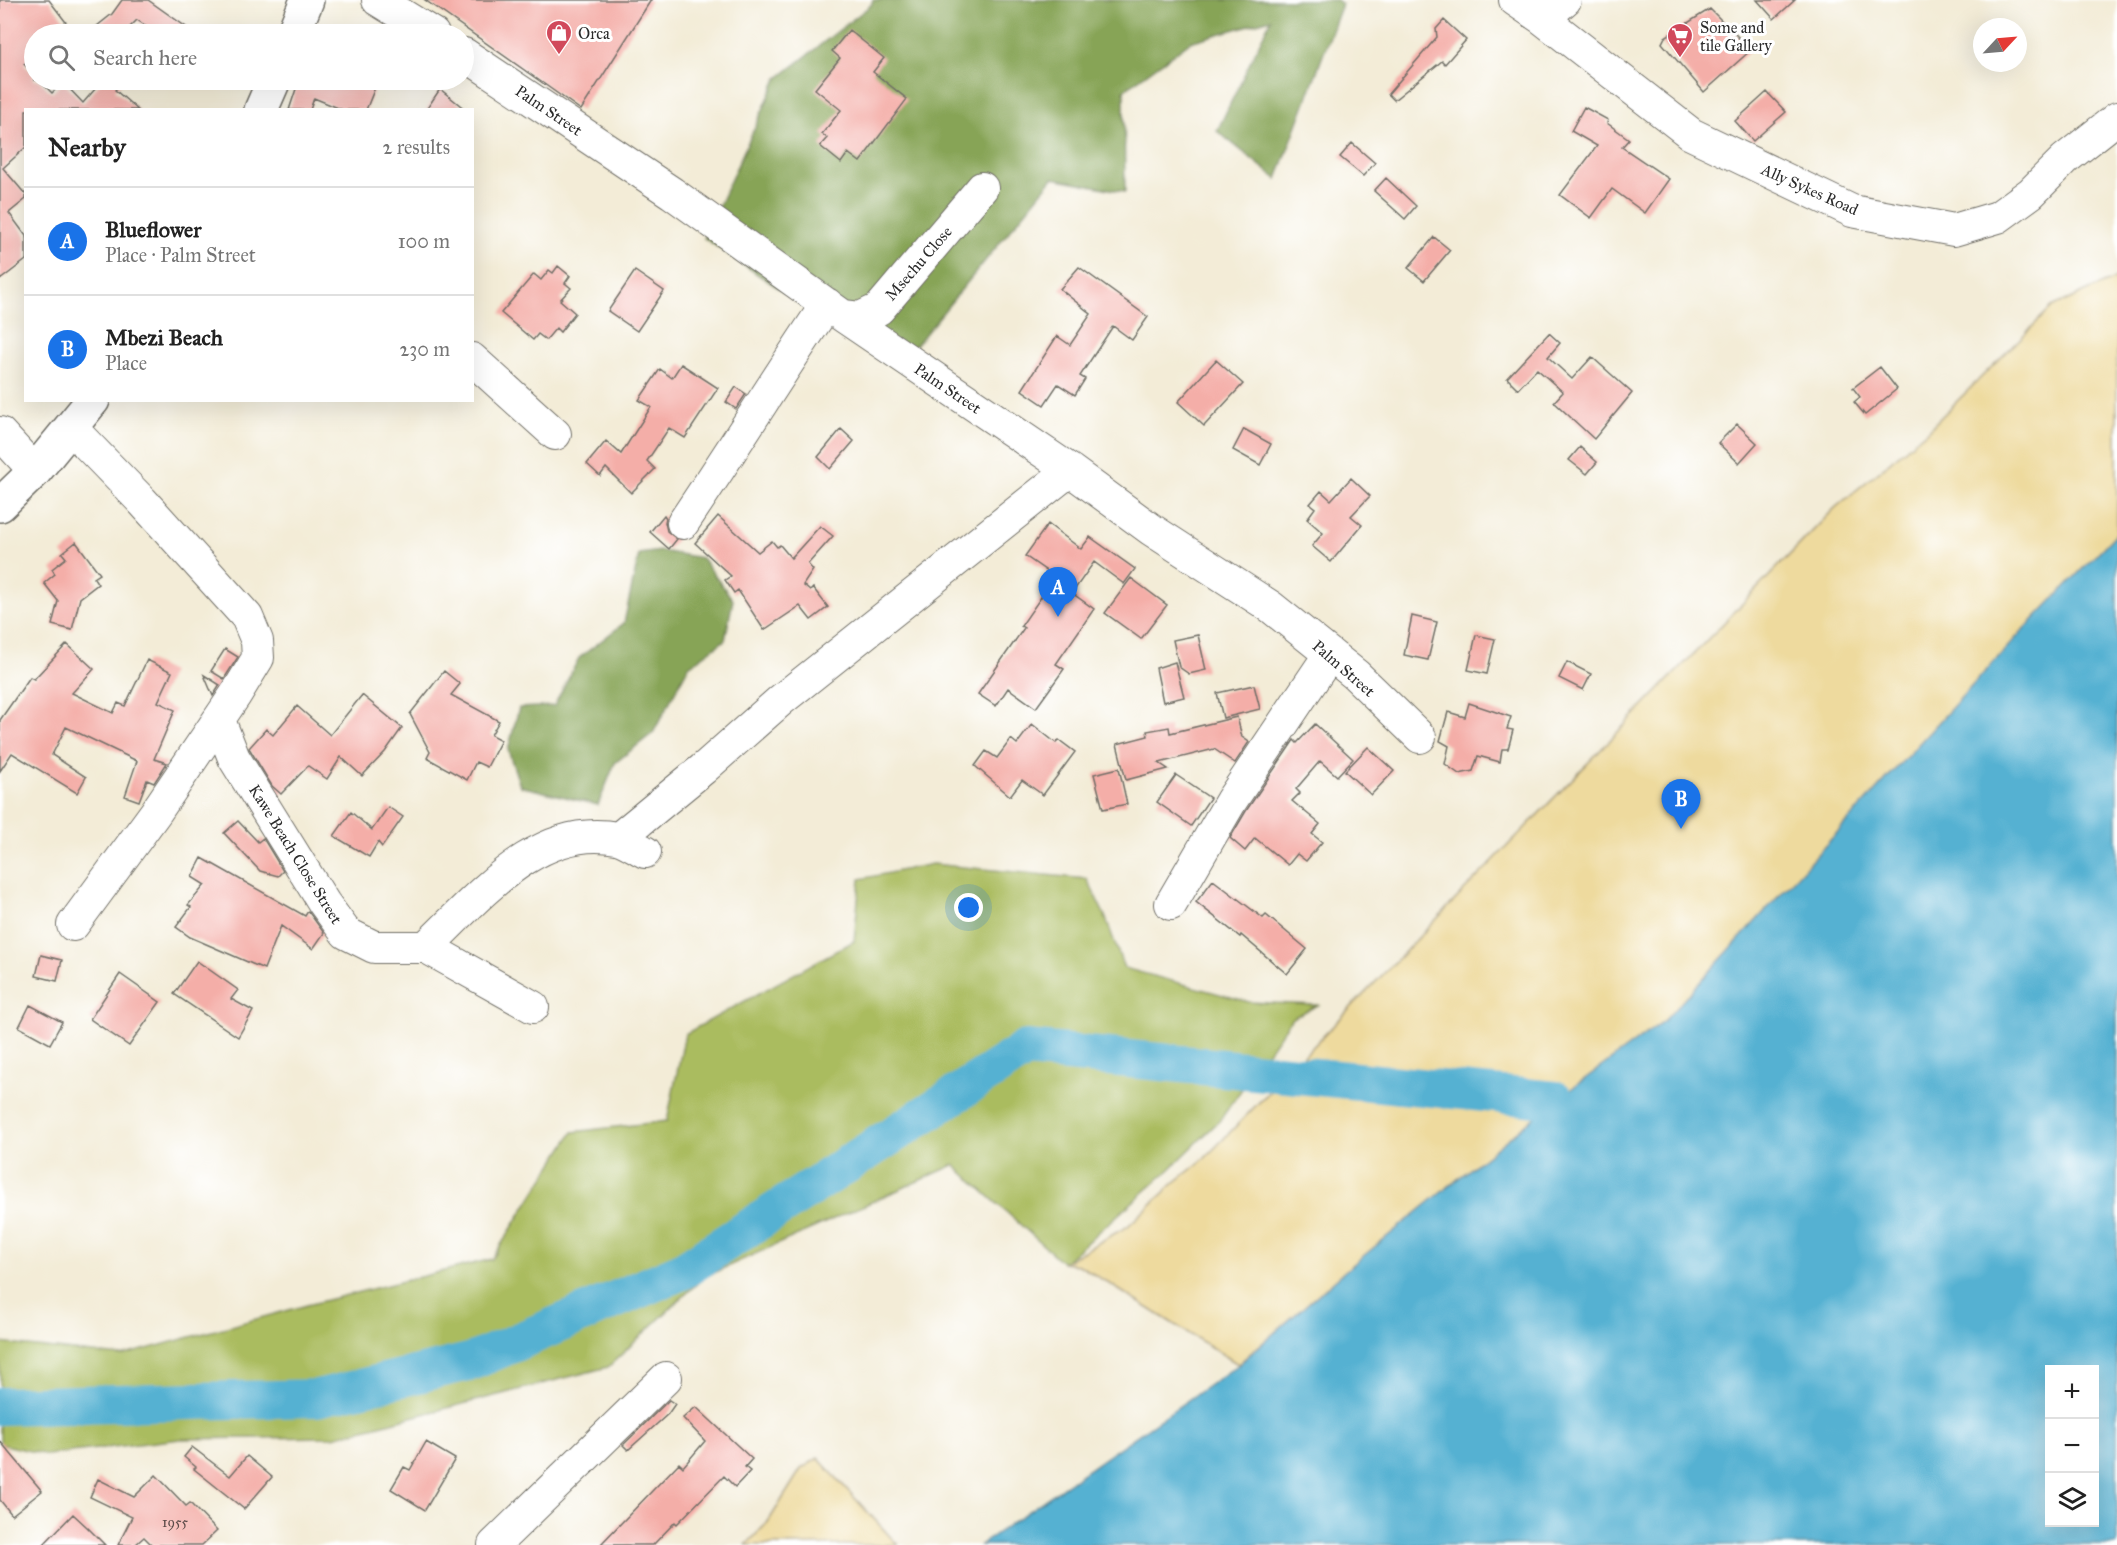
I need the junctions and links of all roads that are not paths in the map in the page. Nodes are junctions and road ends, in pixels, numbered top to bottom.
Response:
1 (307, 0) edge
2 (378, 0) edge
3 (1515, 0) edge
4 (1554, 10) edge
5 (297, 24) edge
6 (417, 24) edge
7 (474, 61) edge
8 (270, 90) edge
9 (262, 108) edge
10 (2117, 117) edge
11 (982, 188) dead end
12 (835, 310) junction
13 (474, 361) edge
14 (91, 402) edge
15 (71, 428) junction
16 (0, 433) edge
17 (555, 434) dead end
18 (1070, 470) junction
19 (35, 471) junction
20 (0, 505) edge
21 (683, 523) dead end
22 (1330, 654) junction
23 (219, 720) junction
24 (1420, 736) dead end
25 (1171, 904) dead end
26 (73, 925) dead end
27 (426, 947) junction
28 (533, 1007) dead end
29 (666, 1378) dead end
30 (494, 1545) edge

1 - 5 main road
2 - 6 street
3 - 4 street, Ally Sykes Road
4 - 10 street, Ally Sykes Road
7 - 12 street, Palm Street
8 - 9 main road
11 - 12 street, Msechu Close
12 - 18 street, Palm Street
12 - 21 street
13 - 17 street
14 - 15 main road
15 - 19 main road
15 - 23 street
16 - 19 street
18 - 22 street, Palm Street
18 - 27 street
19 - 20 main road
22 - 24 street, Palm Street
22 - 25 street
23 - 26 street
23 - 27 street, Kawe Beach Close Street
27 - 28 street, Kawe Beach Close Street
29 - 30 street

